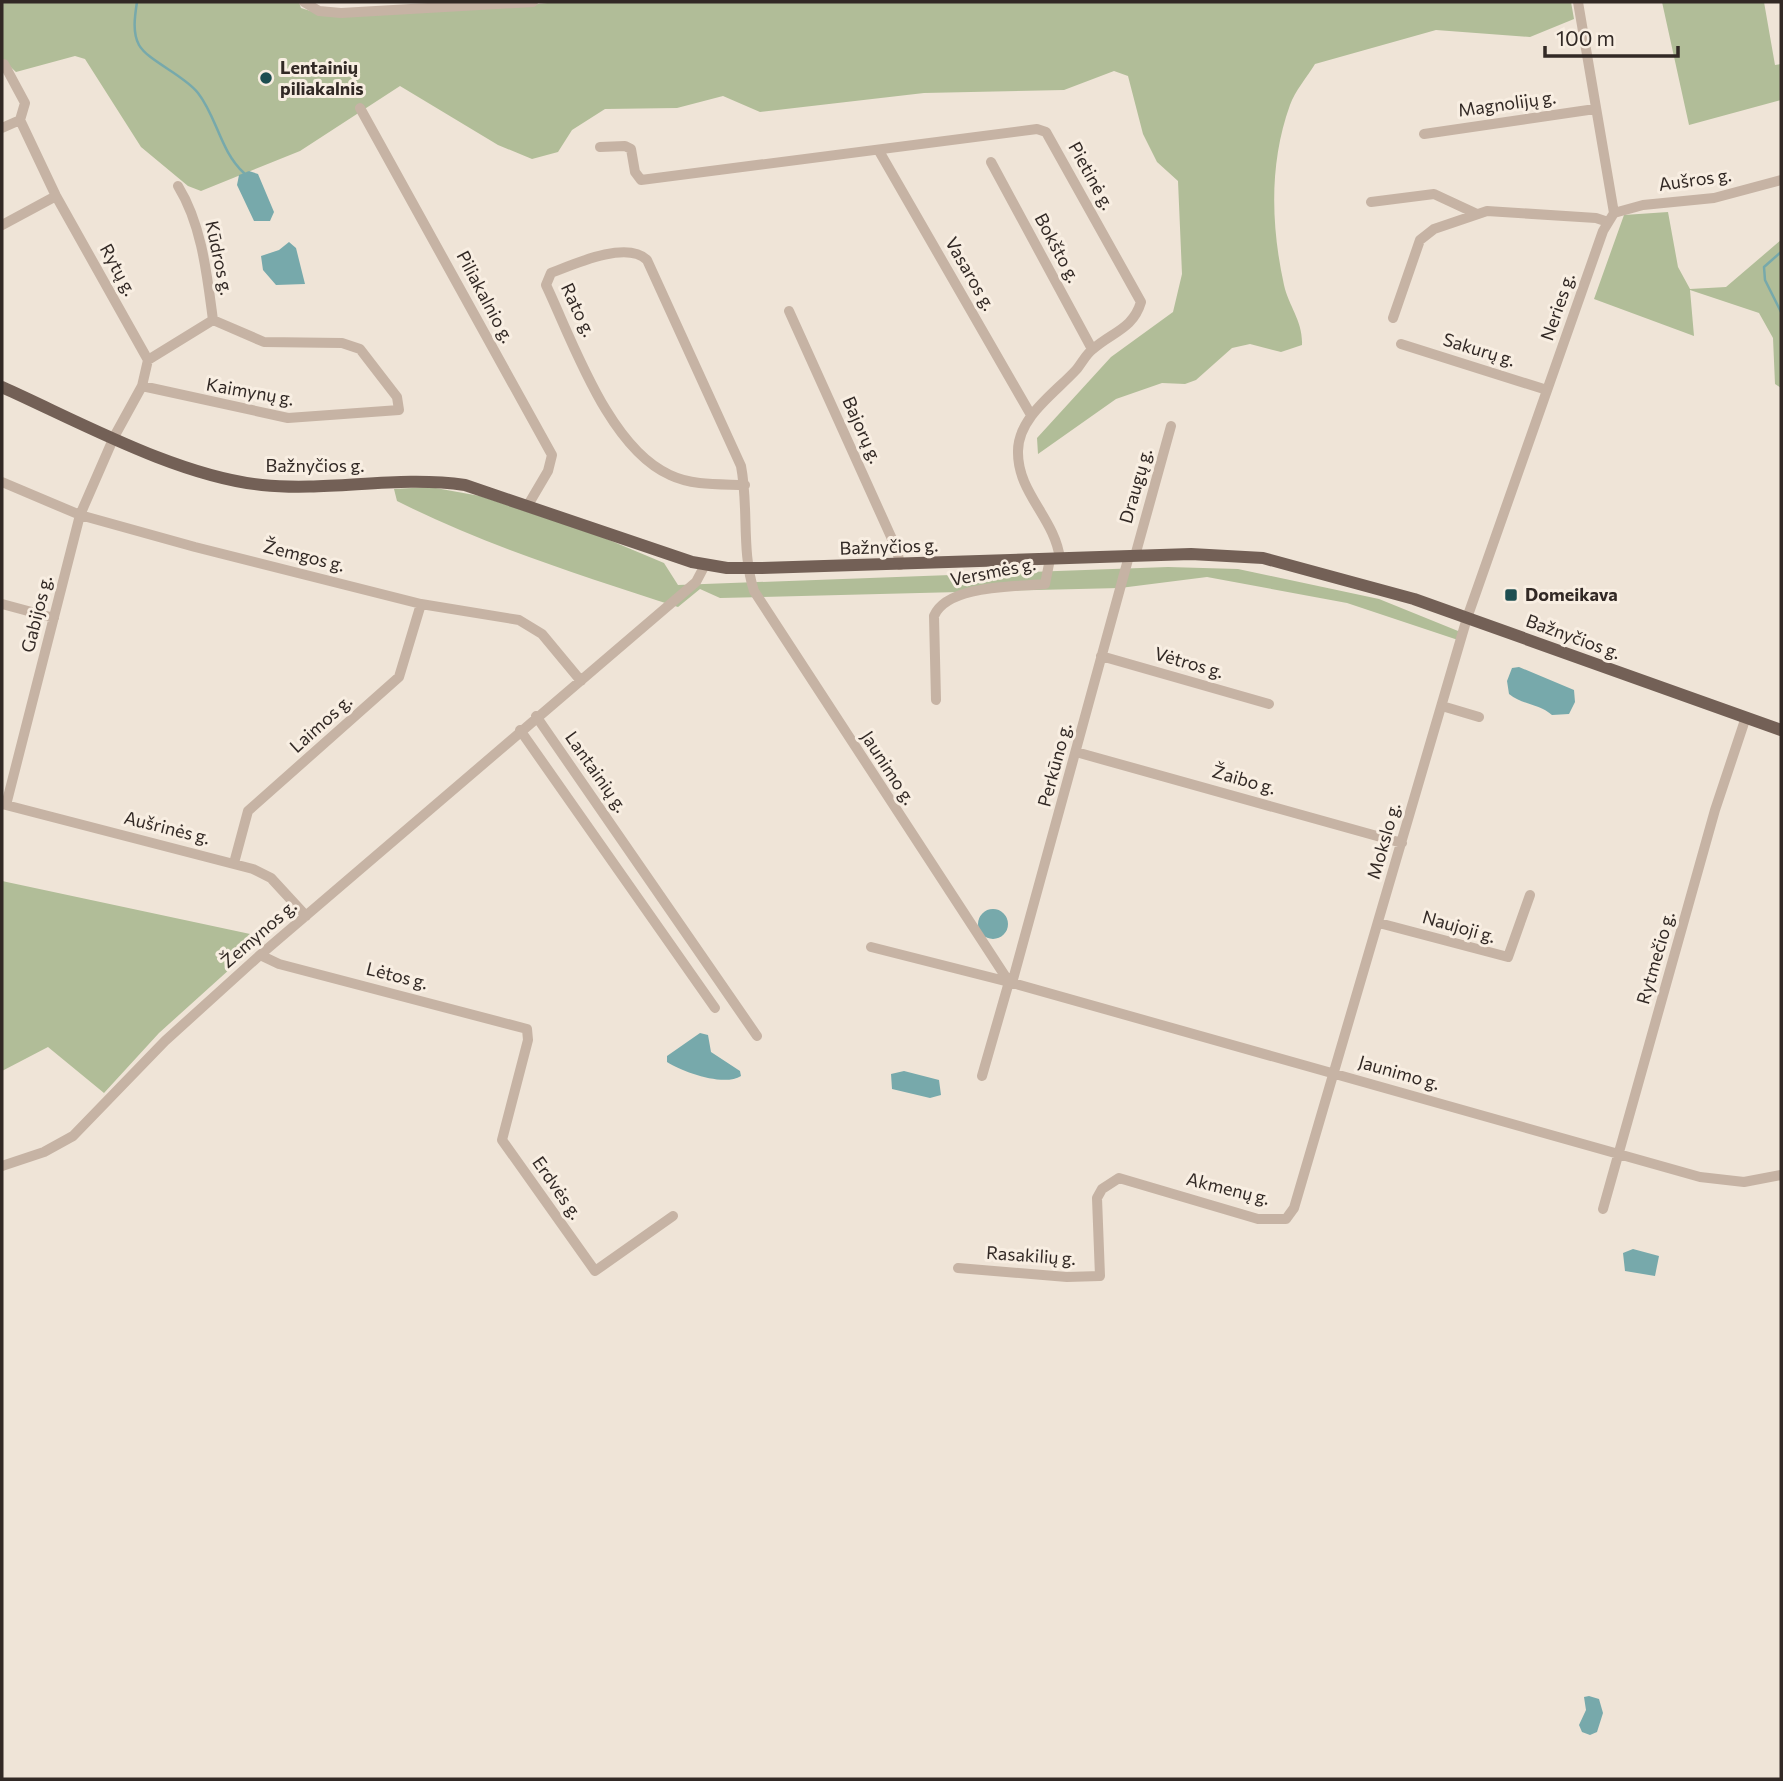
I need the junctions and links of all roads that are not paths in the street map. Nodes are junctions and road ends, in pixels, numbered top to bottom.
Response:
1 (304, 2) edge
2 (533, 2) edge
3 (1578, 2) edge
4 (4, 64) dead end
5 (359, 108) dead end
6 (1595, 109) junction
7 (20, 120) junction
8 (2, 128) edge
9 (1424, 134) dead end
10 (600, 147) dead end
11 (879, 151) junction
12 (991, 162) dead end
13 (1781, 180) edge
14 (178, 186) dead end
15 (56, 196) junction
16 (1371, 202) dead end
17 (1477, 214) junction
18 (1611, 217) junction
19 (2, 225) edge
20 (789, 311) dead end
21 (1393, 318) dead end
22 (213, 320) junction
23 (1401, 344) dead end
24 (1092, 349) junction
25 (148, 360) junction
26 (382, 376) joint
27 (142, 386) junction
28 (2, 387) edge
29 (1547, 390) junction
30 (1031, 415) junction
31 (1171, 426) dead end
32 (114, 437) junction
33 (2, 482) edge
34 (745, 485) junction
35 (528, 505) junction
36 (80, 515) junction
37 (1132, 556) junction
38 (1055, 559) junction
39 (705, 565) junction
40 (900, 565) junction
41 (749, 568) junction
42 (2, 604) edge
43 (421, 604) junction
44 (54, 618) junction
45 (1467, 618) junction
46 (1101, 656) junction
47 (581, 681) junction
48 (936, 700) dead end
49 (1269, 704) dead end
50 (1442, 706) junction
51 (536, 716) junction
52 (1479, 717) dead end
53 (1746, 717) junction
54 (520, 730) junction
55 (1781, 730) edge
56 (1076, 752) junction
57 (4, 804) edge
58 (1402, 843) junction
59 (234, 863) junction
60 (1530, 895) dead end
61 (306, 916) junction
62 (1379, 923) junction
63 (871, 947) dead end
64 (260, 955) junction
65 (1011, 982) junction
66 (716, 1007) dead end
67 (527, 1029) joint
68 (757, 1036) dead end
69 (1334, 1073) junction
70 (982, 1076) dead end
71 (1618, 1156) junction
72 (2, 1166) edge
73 (1781, 1175) edge
74 (1603, 1209) dead end
75 (673, 1216) dead end
76 (958, 1268) dead end
77 (1100, 1276) joint

1 - 2 street
3 - 6 street
4 - 7 street, Rytų g.
5 - 35 street, Piliakalnio g.
6 - 9 street, Magnolijų g.
6 - 18 street
7 - 8 street
7 - 15 street, Rytų g.
10 - 11 street, Pietinė g.
11 - 24 street, Pietinė g.
11 - 30 street, Vasaros g.
12 - 24 street, Bokšto g.
13 - 18 street, Aušros g.
14 - 22 street, Kūdros g.
15 - 19 street
15 - 25 street, Rytų g.
16 - 17 street
17 - 18 street
17 - 21 street
18 - 29 street, Neries g.
20 - 40 street, Bajorų g.
22 - 25 street
22 - 26 street, Kūdros g.
23 - 29 street, Sakurų g.
24 - 30 street, Pietinė g.
25 - 27 street
26 - 27 street, Kaimynų g.
27 - 32 street
28 - 32 main road, Bažnyčios g.
29 - 45 street, Neries g.
30 - 38 street, Pietinė g.
31 - 37 street, Draugų g.
32 - 35 main road, Bažnyčios g.
32 - 36 street, Gabijos g.
33 - 36 street, Žemgos g.
34 - 34 street, Rato g.
34 - 41 street, Rato g.
35 - 39 main road, Bažnyčios g.
36 - 43 street, Žemgos g.
36 - 44 street, Gabijos g.
37 - 38 main road, Bažnyčios g.
37 - 45 main road, Bažnyčios g.
37 - 46 street, Perkūno g.
38 - 40 main road, Bažnyčios g.
38 - 48 street, Versmės g.
39 - 41 main road, Bažnyčios g.
39 - 47 street
40 - 41 main road, Bažnyčios g.
41 - 65 street, Jaunimo g.
42 - 44 street
43 - 47 street, Žemgos g.
43 - 59 street, Laimos g.
44 - 57 street, Gabijos g.
45 - 50 street, Mokslo g.
45 - 53 main road, Bažnyčios g.
46 - 49 street, Vėtros g.
46 - 56 street, Perkūno g.
47 - 51 street
50 - 52 street
50 - 58 street, Mokslo g.
51 - 54 street, Žemynos g.
51 - 68 street, Lantainių g.
53 - 55 main road, Bažnyčios g.
53 - 71 street, Rytmečio g.
54 - 61 street, Žemynos g.
54 - 66 street
56 - 58 street, Žaibo g.
56 - 65 street, Perkūno g.
57 - 59 street, Aušrinės g.
58 - 62 street, Mokslo g.
59 - 61 street, Aušrinės g.
60 - 62 street, Naujoji g.
61 - 64 street, Žemynos g.
62 - 69 street, Mokslo g.
63 - 65 street, Jaunimo g.
64 - 67 street, Lėtos g.
64 - 72 street, Žemynos g.
65 - 69 street, Jaunimo g.
65 - 70 street, Perkūno g.
67 - 75 street, Erdvės g.
69 - 71 street, Jaunimo g.
69 - 77 street, Akmenų g.
71 - 73 street, Jaunimo g.
71 - 74 street, Rytmečio g.
76 - 77 street, Rasakilių g.

